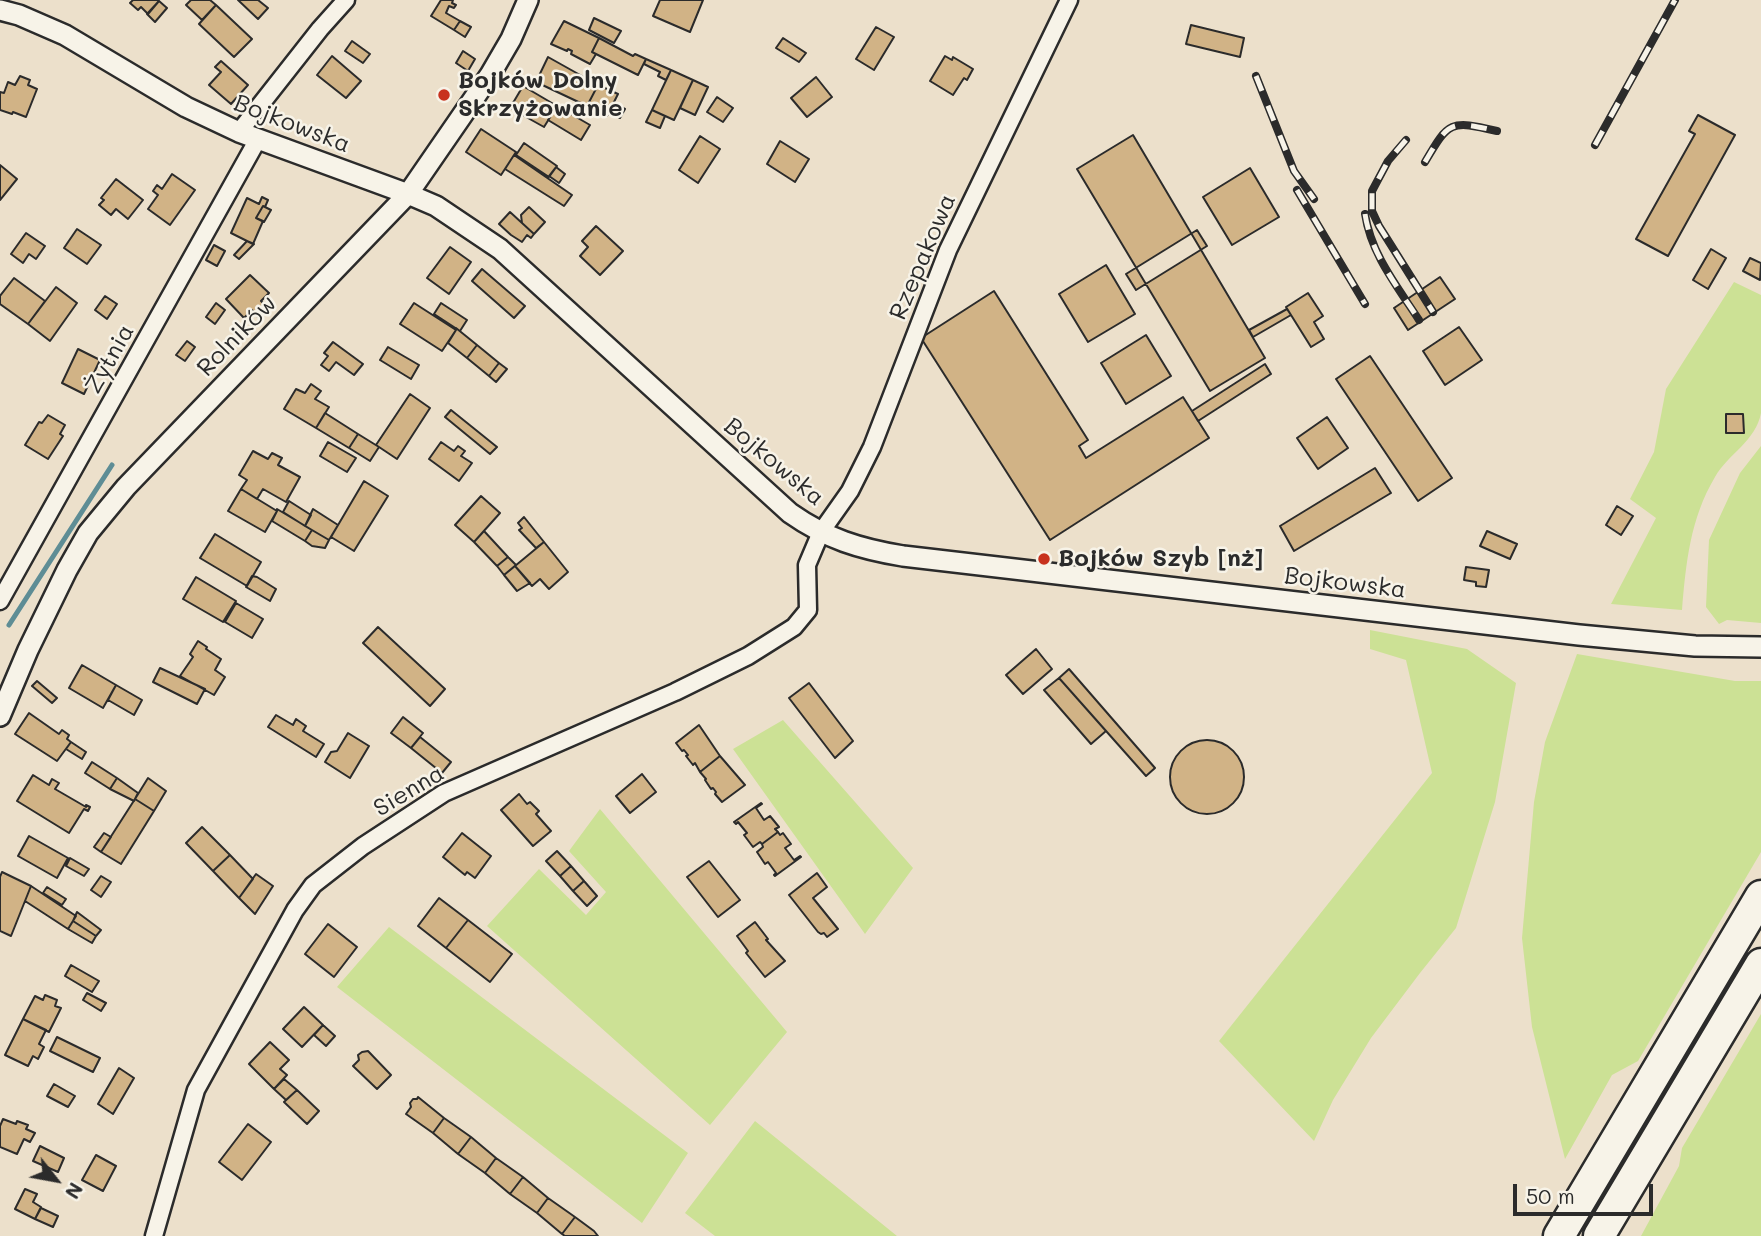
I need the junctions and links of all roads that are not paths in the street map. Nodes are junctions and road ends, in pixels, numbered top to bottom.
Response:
1 (346, 0) edge
2 (527, 0) edge
3 (1069, 0) edge
4 (0, 10) edge
5 (249, 136) junction
6 (408, 194) junction
7 (821, 532) junction
8 (0, 601) edge
9 (1761, 647) edge
10 (0, 716) edge
11 (1761, 895) edge
12 (1761, 964) edge
13 (154, 1236) edge
14 (1559, 1236) edge
15 (1599, 1236) edge

1 - 5 street, Żytnia
2 - 6 street, Rolników
3 - 7 street, Rzepakowa
4 - 5 street, Bojkowska
5 - 6 street, Bojkowska
5 - 8 street, Żytnia
6 - 7 street, Bojkowska
6 - 10 street, Rolników
7 - 9 street, Bojkowska
7 - 13 street, Sienna
11 - 14 highway
12 - 15 highway

